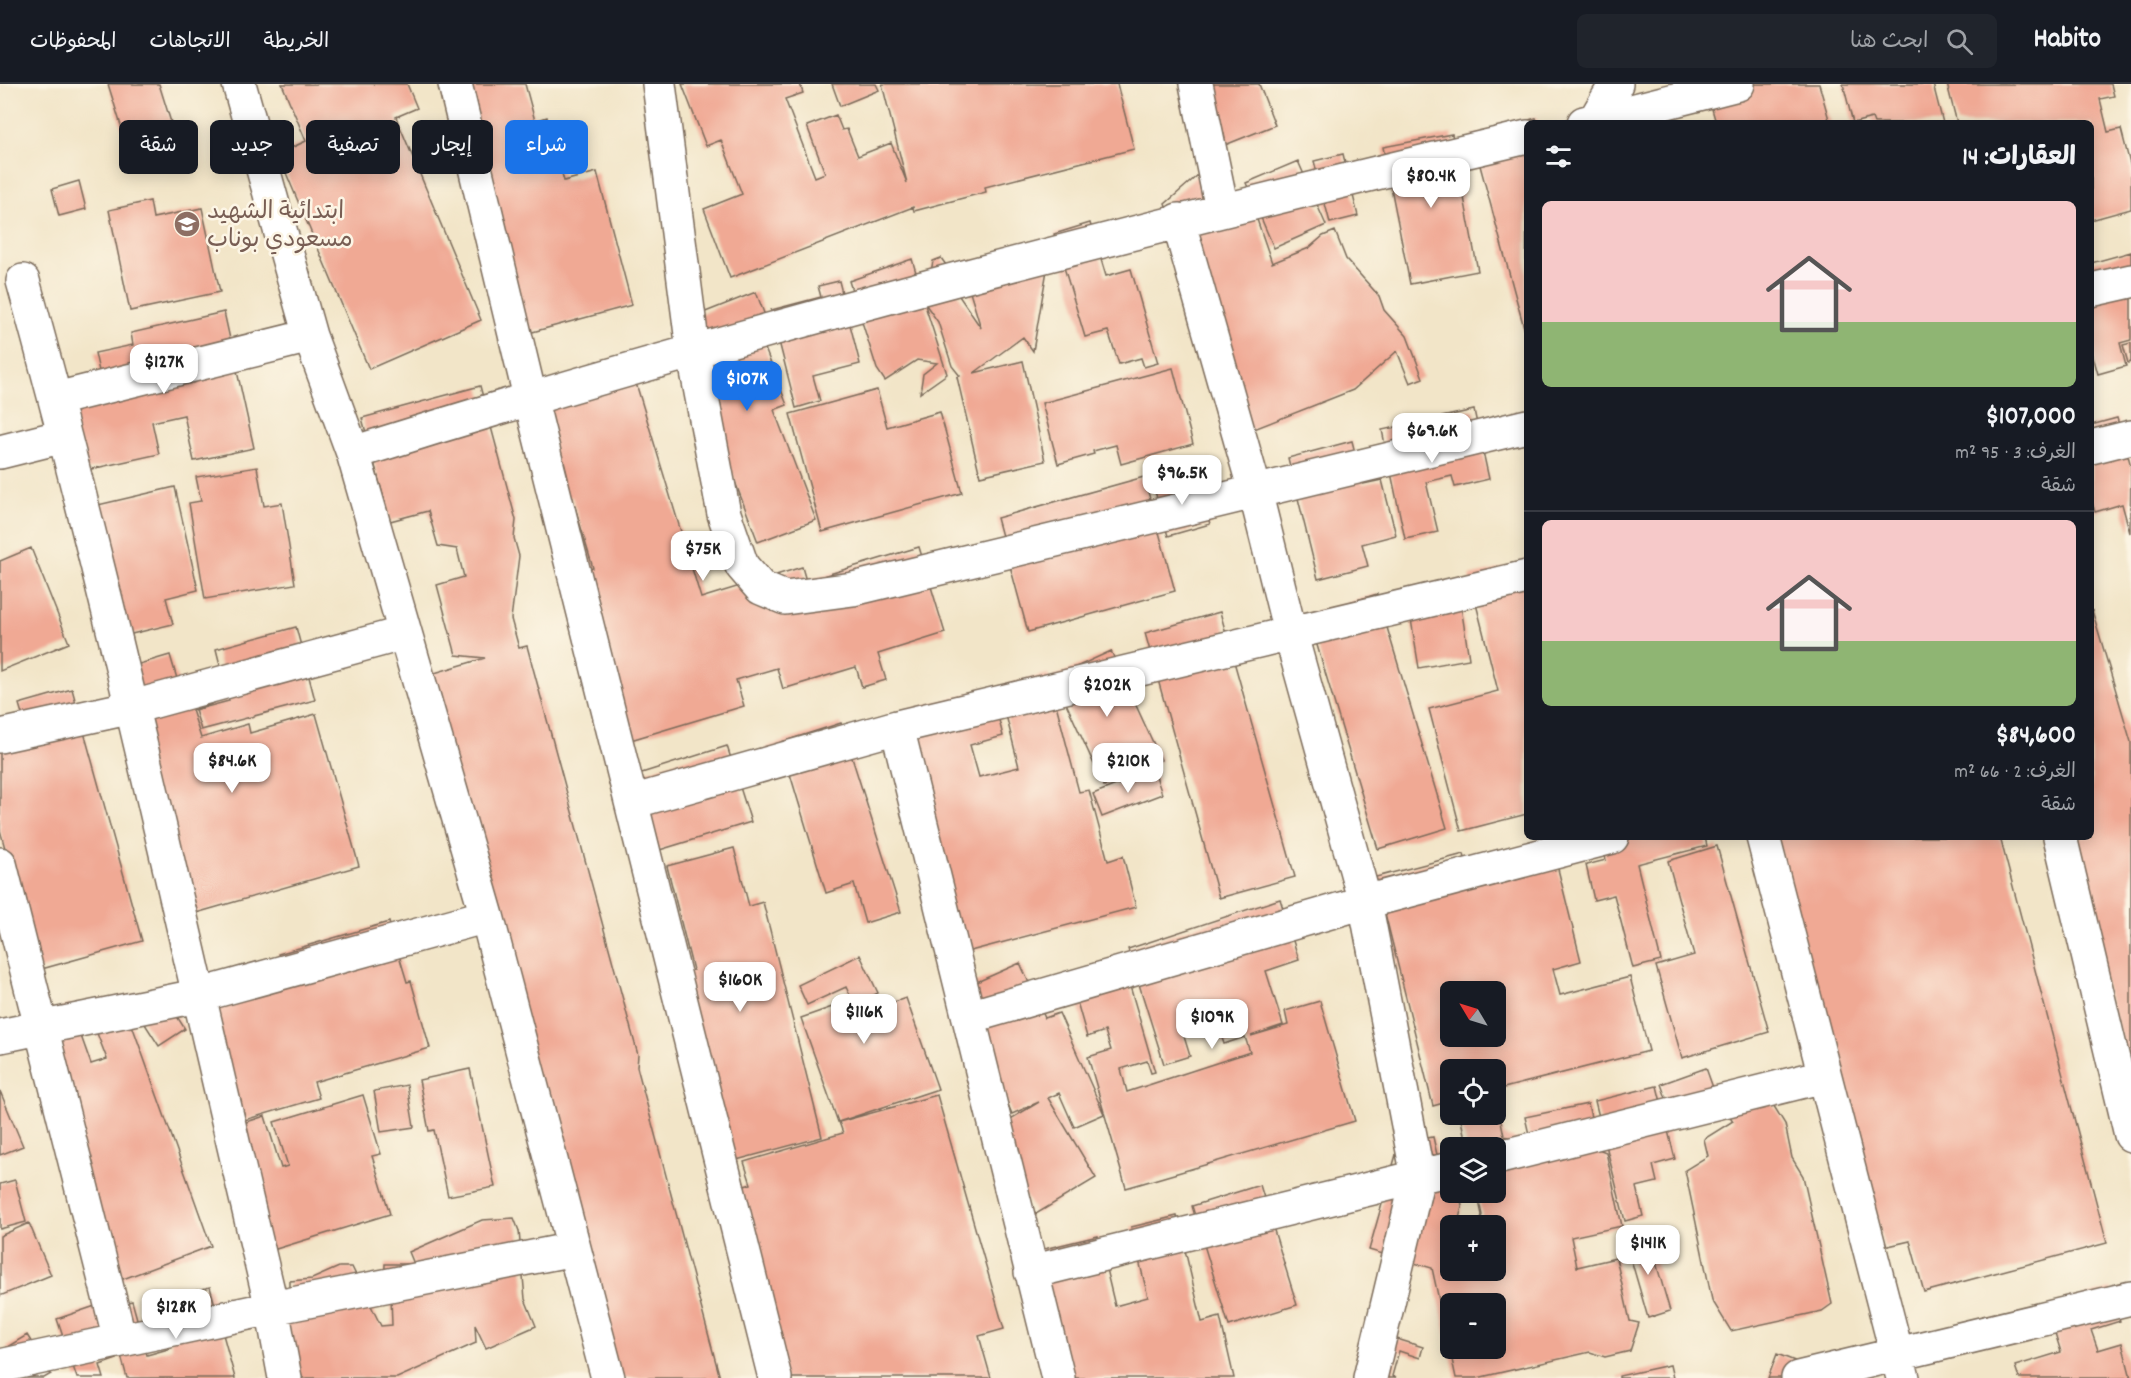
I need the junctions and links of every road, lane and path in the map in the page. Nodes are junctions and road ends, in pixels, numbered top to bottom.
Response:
1 (239, 84) edge
2 (455, 84) edge
3 (1196, 84) edge
4 (1616, 84) edge
5 (1738, 84) edge
6 (661, 85) edge
7 (1590, 120) edge
8 (1597, 120) edge
9 (1524, 137) edge
10 (1222, 209) junction
11 (1178, 220) junction
12 (23, 281) dead end
13 (2131, 281) edge
14 (2094, 289) edge
15 (310, 336) junction
16 (693, 350) junction
17 (530, 397) junction
18 (56, 399) junction
19 (1524, 427) edge
20 (64, 436) junction
21 (2131, 437) edge
22 (2094, 446) edge
23 (0, 452) edge
24 (353, 453) junction
25 (1256, 491) junction
26 (1524, 579) edge
27 (1290, 632) junction
28 (405, 633) junction
29 (133, 707) junction
30 (897, 727) junction
31 (0, 736) edge
32 (632, 802) junction
33 (1601, 840) edge
34 (1764, 840) edge
35 (2061, 840) edge
36 (0, 864) edge
37 (1365, 902) junction
38 (487, 916) junction
39 (197, 996) junction
40 (969, 1017) junction
41 (42, 1027) junction
42 (0, 1036) edge
43 (1824, 1076) junction
44 (2131, 1135) edge
45 (1506, 1156) edge
46 (1440, 1172) edge
47 (1418, 1177) junction
48 (574, 1249) junction
49 (1031, 1272) junction
50 (2131, 1298) edge
51 (272, 1308) junction
52 (120, 1340) junction
53 (0, 1366) edge
54 (1899, 1366) edge
55 (285, 1378) edge
56 (608, 1378) edge
57 (775, 1378) edge
58 (1058, 1378) edge
59 (1371, 1378) edge
60 (1798, 1378) edge

1 - 15 street
2 - 17 street
3 - 10 street
4 - 7 street
5 - 8 street
6 - 16 street
9 - 10 street
10 - 11 street
11 - 16 street
11 - 25 street
12 - 18 street
13 - 14 street
15 - 18 street
15 - 24 street
16 - 17 street
16 - 25 street
17 - 24 street
17 - 32 street
18 - 20 street
19 - 25 street
20 - 23 street
20 - 29 street
21 - 22 street
24 - 28 street
25 - 27 street
26 - 27 street
27 - 30 street
27 - 37 street
28 - 29 street
28 - 38 street
29 - 31 street
29 - 39 street
30 - 32 street
30 - 40 street
32 - 57 street
33 - 37 street
34 - 43 street
35 - 44 street
36 - 41 street
37 - 40 street
37 - 47 street
38 - 39 street
38 - 48 street
39 - 41 street
39 - 51 street
40 - 49 street
41 - 42 street
41 - 52 street
43 - 45 street
43 - 54 street
46 - 47 street
47 - 49 street
47 - 59 street
48 - 51 street
48 - 56 street
49 - 58 street
50 - 54 street
51 - 52 street
51 - 55 street
52 - 53 street
54 - 60 street

